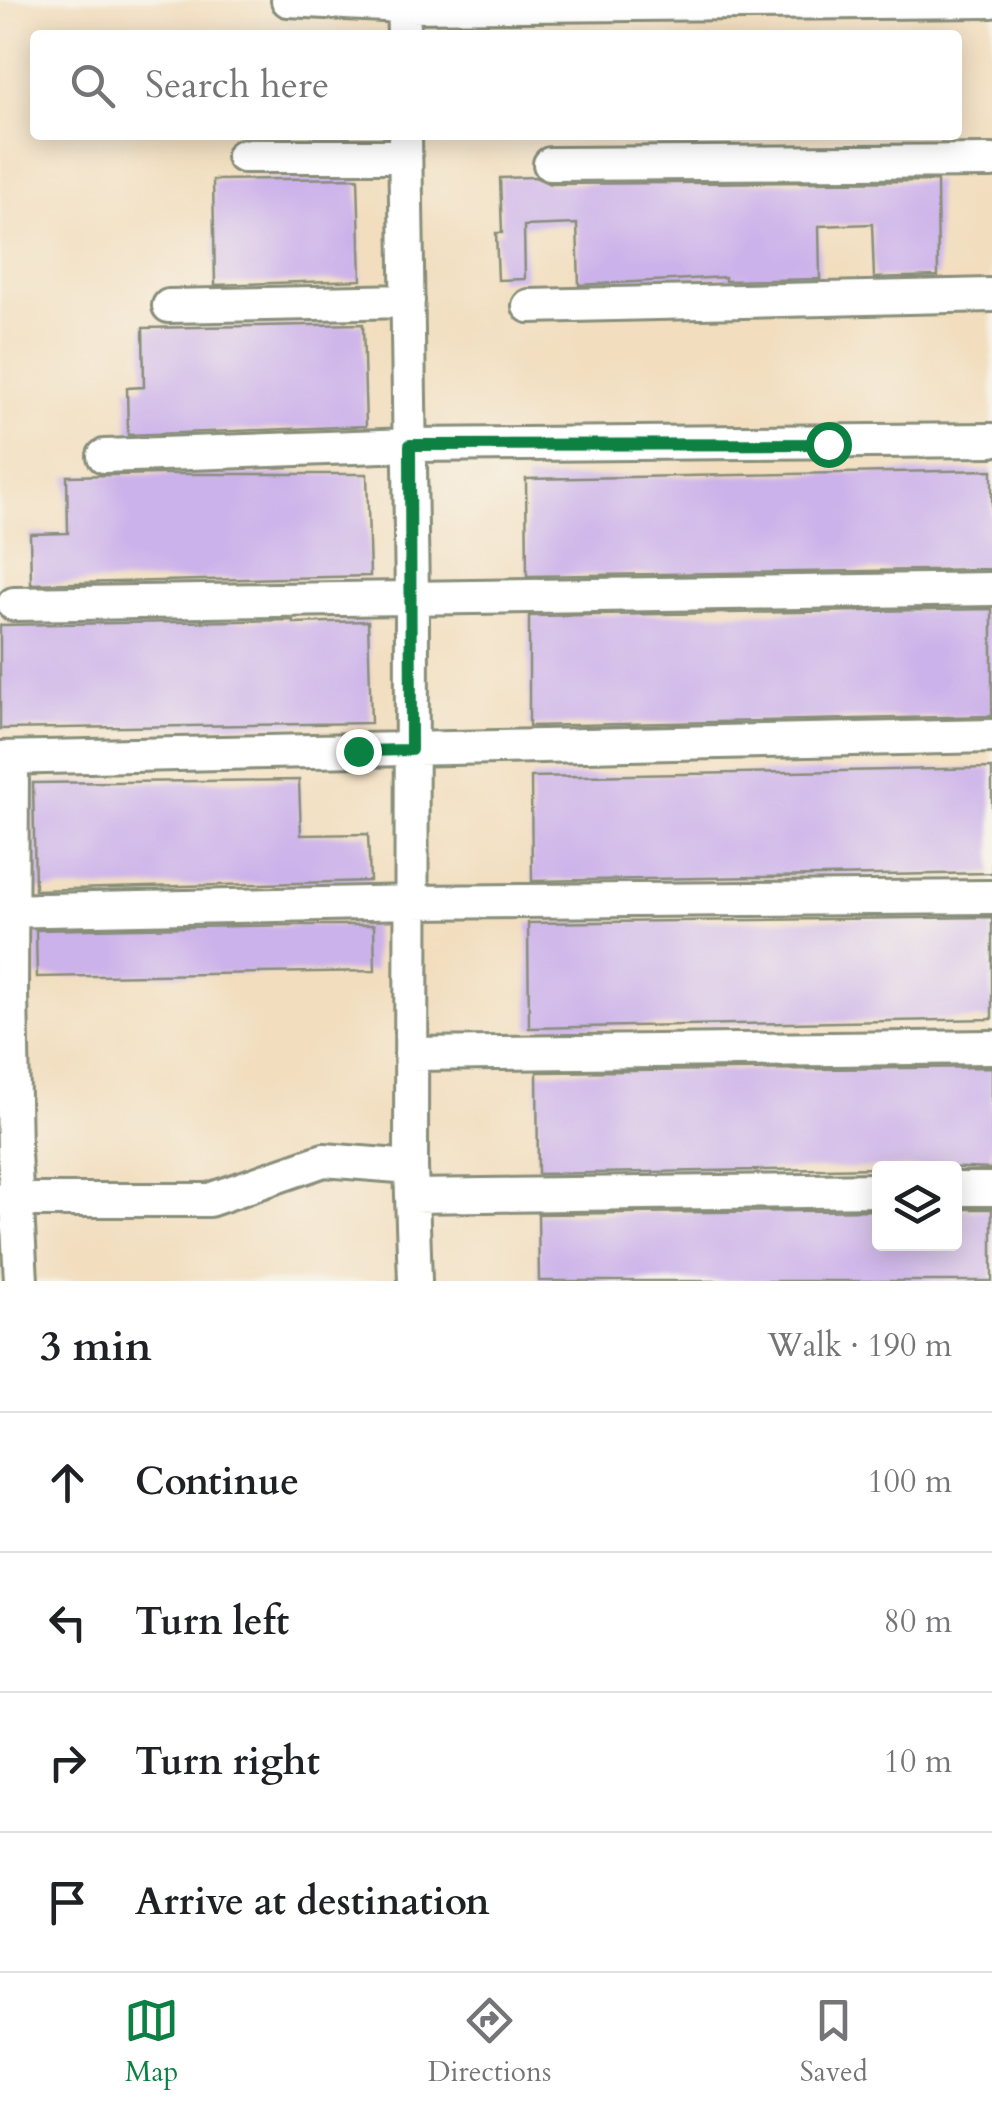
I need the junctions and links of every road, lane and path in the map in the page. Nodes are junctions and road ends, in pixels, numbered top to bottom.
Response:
1 (288, 0) edge
2 (992, 0) edge
3 (403, 14) edge
4 (405, 146) edge
5 (243, 156) dead end
6 (992, 161) edge
7 (550, 164) dead end
8 (992, 296) edge
9 (408, 301) junction
10 (169, 306) dead end
11 (528, 306) dead end
12 (992, 440) edge
13 (410, 445) junction
14 (104, 456) dead end
15 (992, 588) edge
16 (412, 597) junction
17 (14, 604) dead end
18 (992, 736) edge
19 (411, 750) junction
20 (6, 758) edge
21 (992, 897) edge
22 (413, 902) junction
23 (6, 911) edge
24 (992, 1047) edge
25 (7, 1054) edge
26 (411, 1054) junction
27 (411, 1182) junction
28 (962, 1189) edge
29 (992, 1189) edge
30 (872, 1190) edge
31 (8, 1200) edge
32 (22, 1281) edge
33 (414, 1281) edge

1 - 3 street
2 - 3 street
4 - 5 street
4 - 9 street
6 - 7 street
8 - 11 street
9 - 10 street
9 - 13 street
12 - 13 street
13 - 14 street
13 - 16 street
15 - 16 street
16 - 17 street
16 - 19 street
18 - 19 street
19 - 20 street
19 - 22 street
20 - 23 street
21 - 22 street
22 - 23 street
22 - 26 street
23 - 25 street
24 - 26 street
25 - 31 street
26 - 27 street
27 - 30 street
27 - 31 street
27 - 33 street
28 - 29 street
31 - 32 street

